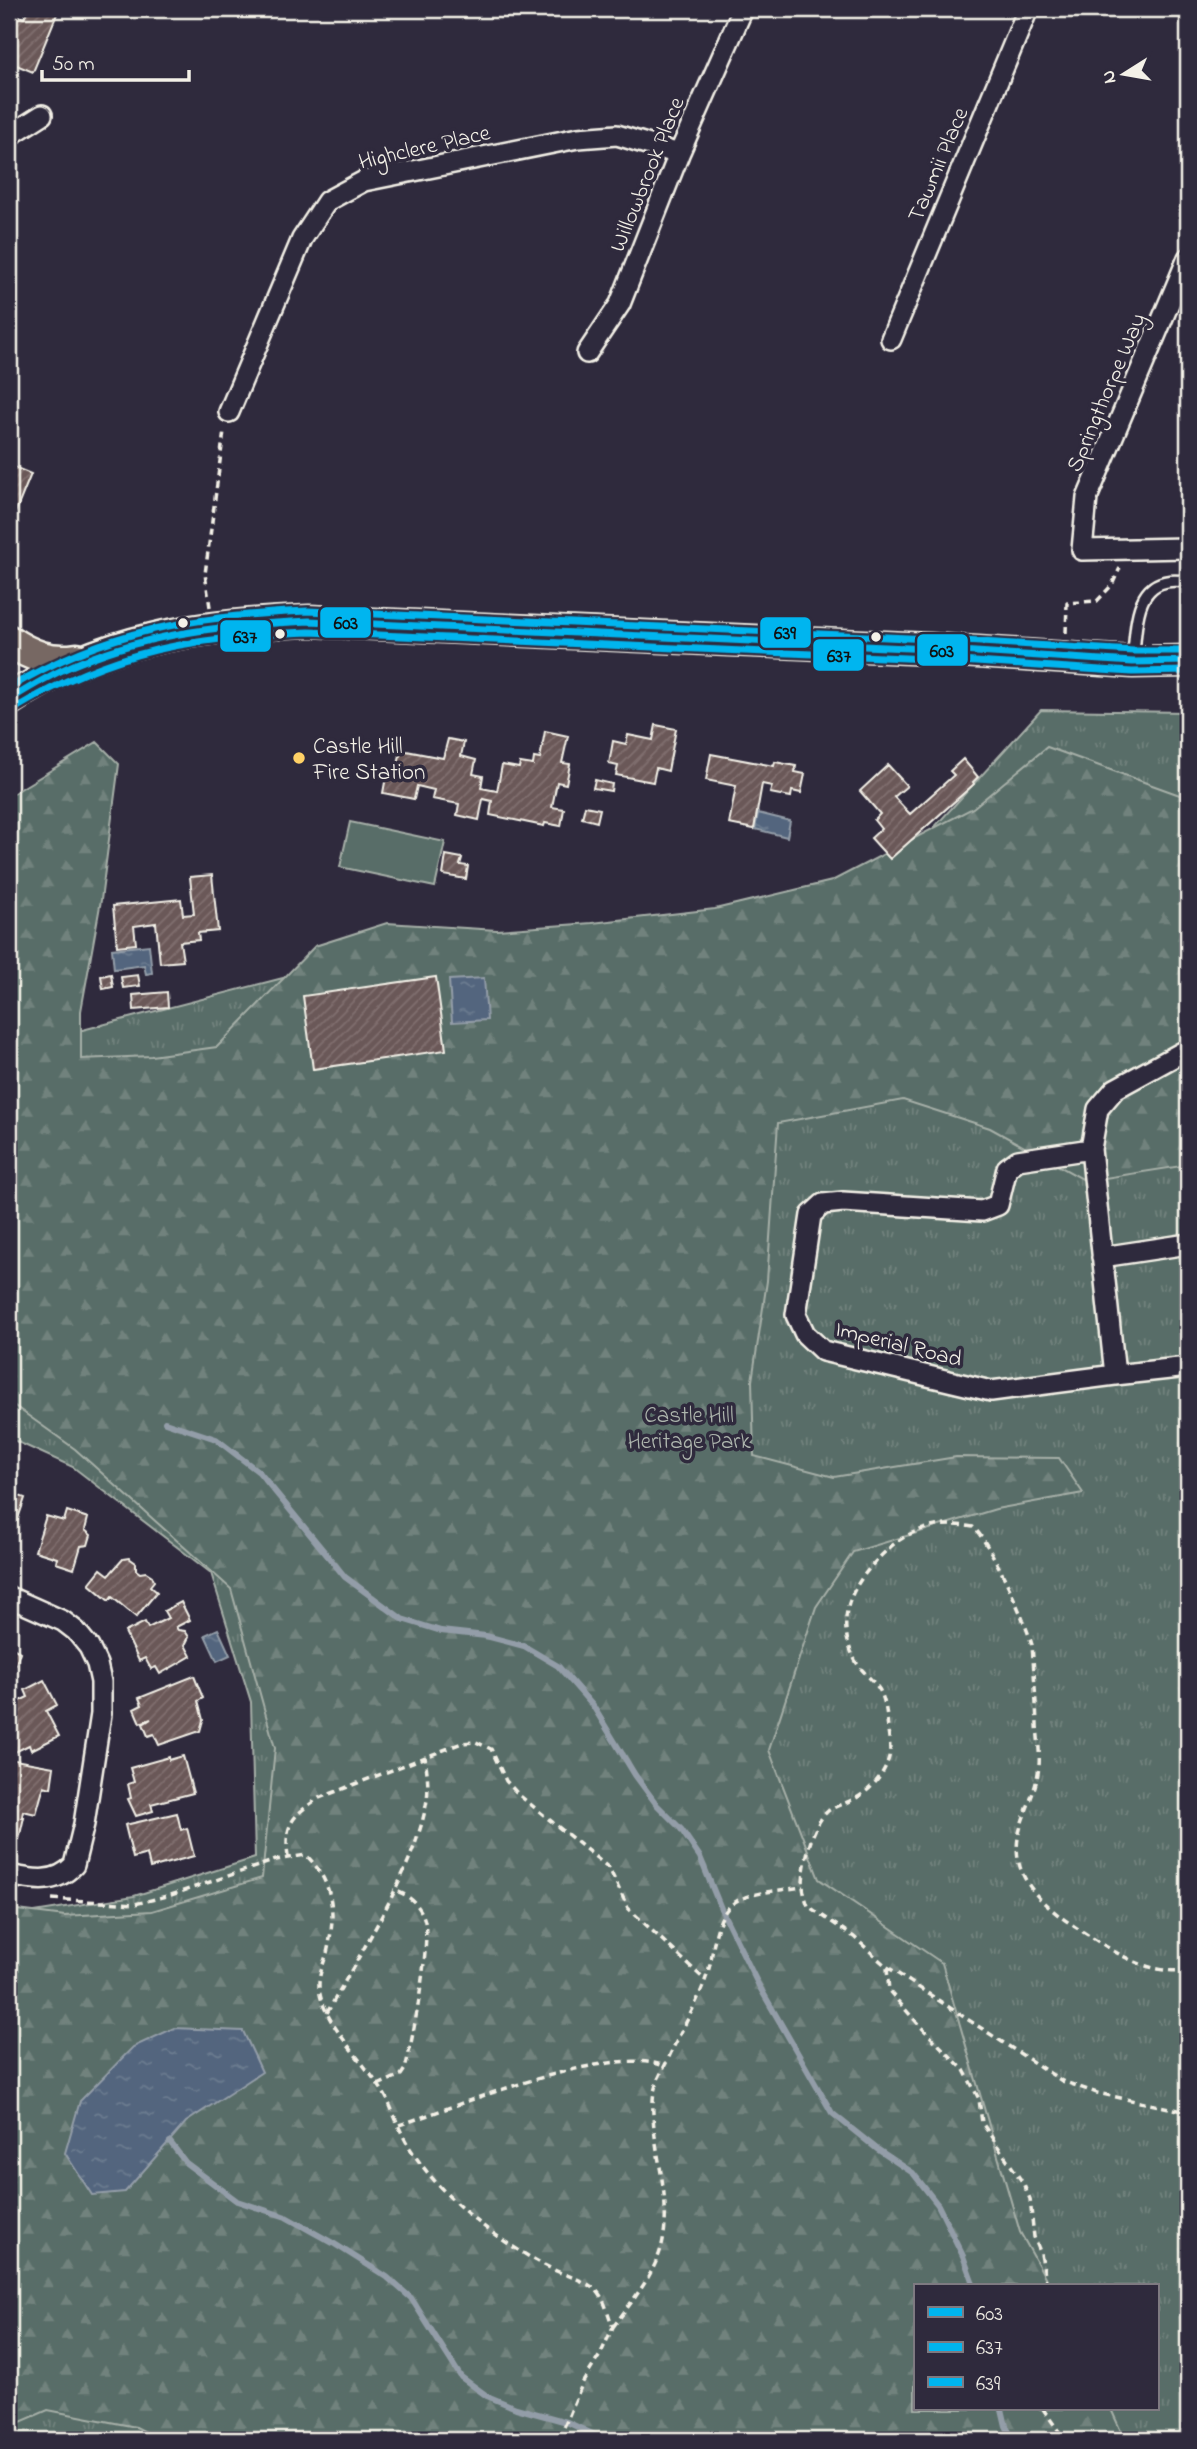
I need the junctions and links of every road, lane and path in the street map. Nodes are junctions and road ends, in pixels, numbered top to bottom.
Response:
1 (743, 9) edge
2 (1028, 9) edge
3 (42, 115) dead end
4 (9, 136) edge
5 (679, 154) junction
6 (1188, 258) edge
7 (891, 338) dead end
8 (587, 353) dead end
9 (229, 412) joint
10 (1188, 548) edge
11 (1123, 549) junction
12 (1188, 582) edge
13 (213, 626) junction
14 (9, 642) edge
15 (87, 658) junction
16 (1065, 658) junction
17 (1188, 661) edge
18 (1133, 662) junction
19 (9, 700) edge
20 (1188, 1049) edge
21 (1091, 1149) junction
22 (1188, 1244) edge
23 (1102, 1257) junction
24 (1188, 1367) edge
25 (1115, 1375) junction
26 (9, 1597) edge
27 (425, 1757) junction
28 (288, 1857) junction
29 (9, 1875) edge
30 (803, 1887) junction
31 (393, 1891) junction
32 (52, 1899) dead end
33 (887, 1966) junction
34 (1188, 1970) edge
35 (705, 1980) junction
36 (327, 2013) junction
37 (664, 2066) junction
38 (378, 2085) junction
39 (1188, 2112) edge
40 (399, 2125) junction
41 (1047, 2284) edge
42 (613, 2327) junction
43 (1044, 2410) edge
44 (567, 2440) edge
45 (1065, 2440) edge

1 - 5 street, Willowbrook Place
2 - 7 street, Tawmii Place
3 - 4 street
5 - 8 street, Willowbrook Place
5 - 9 street, Highclere Place
6 - 11 street, Springthorpe Way
9 - 13 path
10 - 11 street
11 - 16 path
12 - 18 lane
13 - 15 main road
13 - 16 main road
14 - 15 main road
15 - 19 main road
16 - 18 main road
17 - 18 main road
20 - 21 street
21 - 23 street
21 - 25 street, Imperial Road
22 - 23 street
23 - 25 street
24 - 25 street
26 - 29 street
27 - 28 path
27 - 31 path
27 - 35 path
28 - 32 path
28 - 36 path
30 - 33 path
30 - 34 path
30 - 35 path
31 - 36 path
31 - 38 path
33 - 39 path
33 - 41 path
35 - 37 path
36 - 38 path
37 - 40 path
37 - 42 path
38 - 40 path
40 - 42 path
42 - 44 path
43 - 45 path

